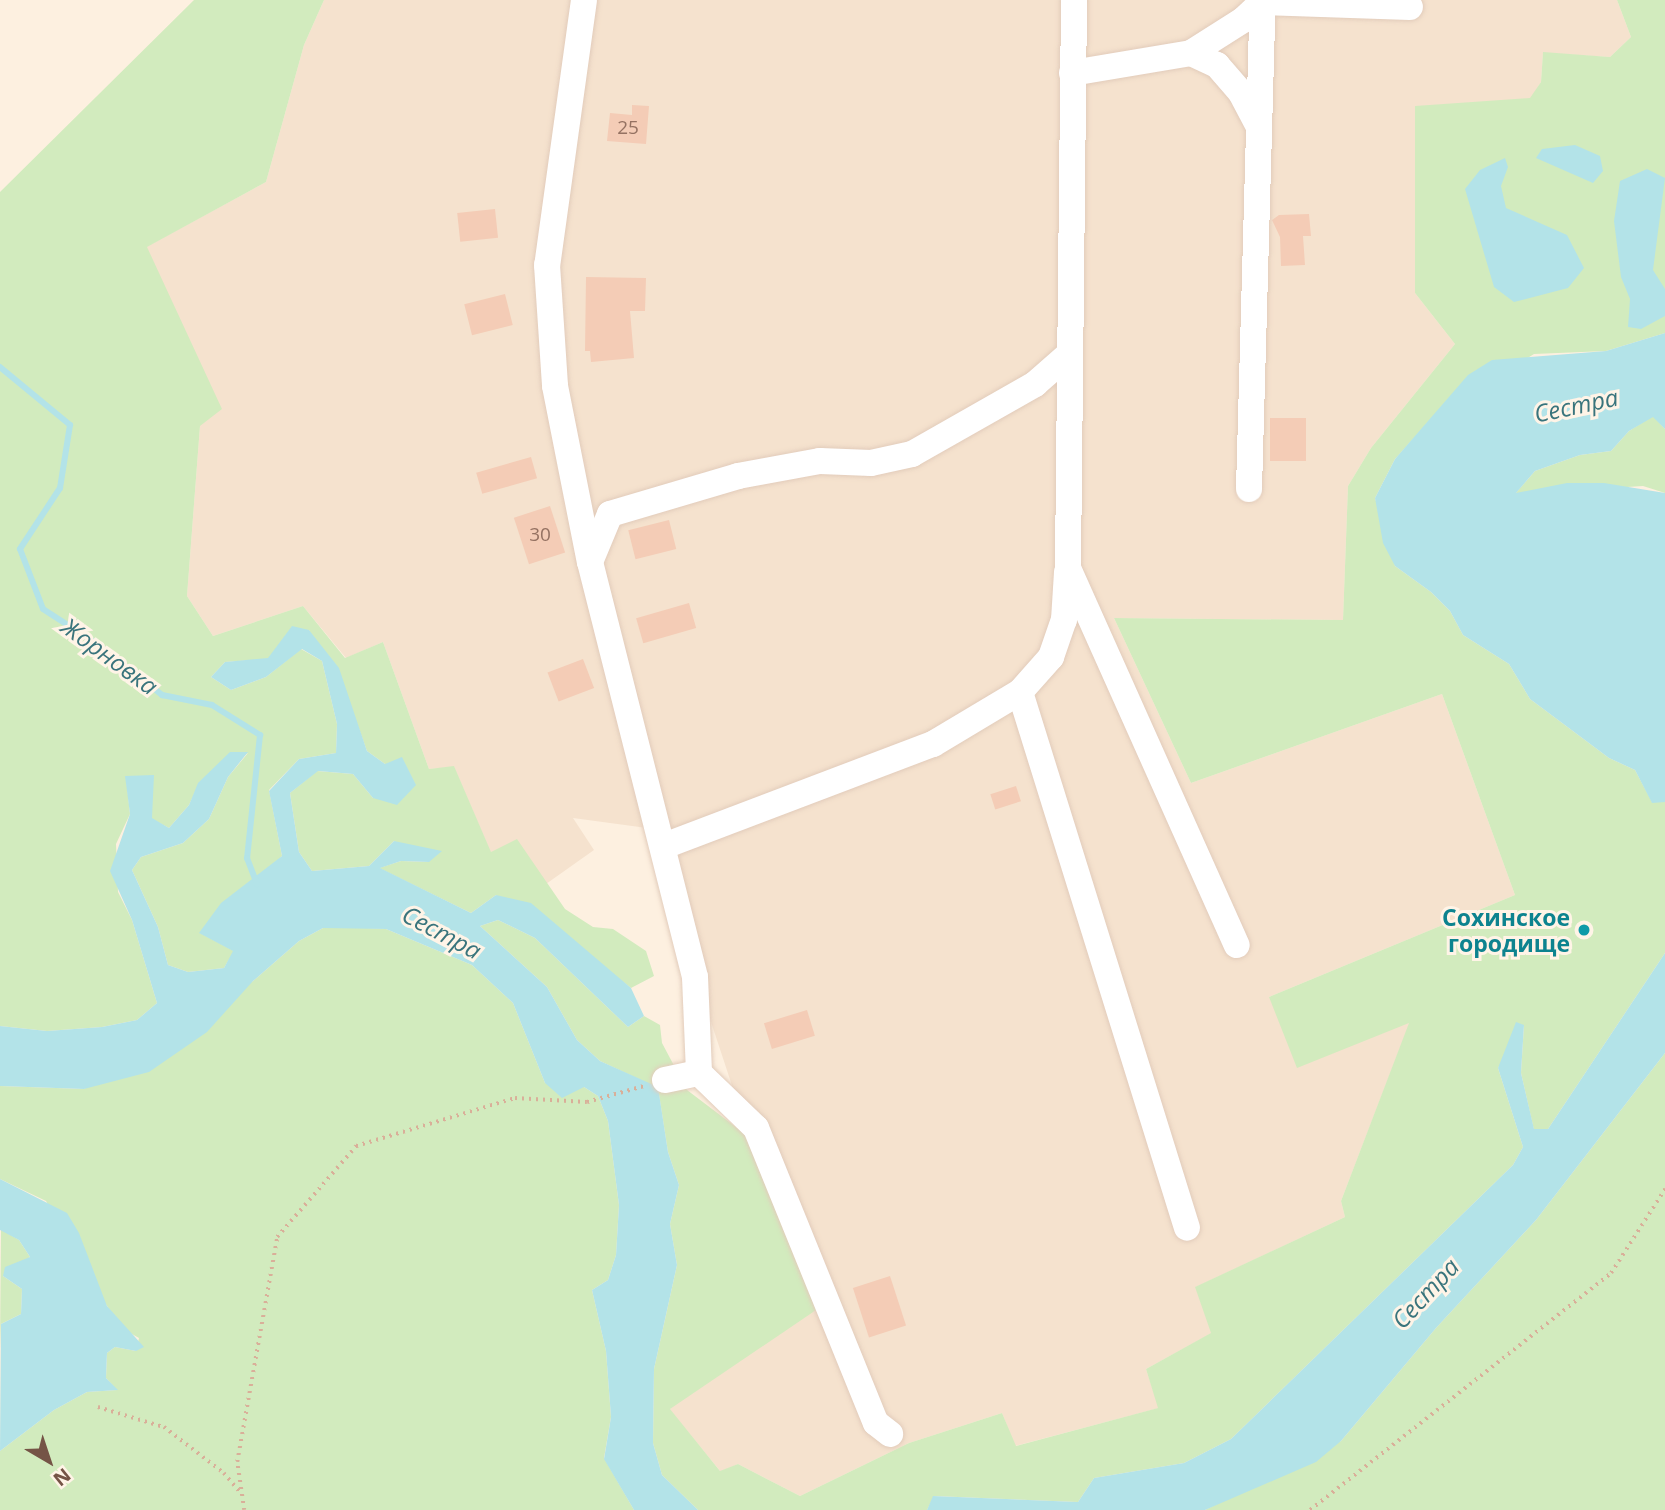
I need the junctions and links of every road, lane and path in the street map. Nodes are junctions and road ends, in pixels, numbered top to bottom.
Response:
1 (584, 0) edge
2 (1074, 0) edge
3 (1263, 1) edge
4 (1410, 7) dead end
5 (1191, 53) junction
6 (1072, 72) junction
7 (1259, 125) junction
8 (1068, 355) junction
9 (1249, 489) dead end
10 (590, 562) junction
11 (1068, 568) junction
12 (1020, 692) junction
13 (664, 846) junction
14 (1237, 945) dead end
15 (699, 1073) junction
16 (665, 1080) joint
17 (1665, 1189) edge
18 (1187, 1228) dead end
19 (98, 1408) dead end
20 (890, 1434) dead end
21 (242, 1494) junction
22 (244, 1510) edge
23 (1310, 1510) edge

1 - 10 street
2 - 6 street
3 - 4 street
3 - 5 street
3 - 7 street
5 - 6 street
5 - 7 street
6 - 8 street
7 - 9 street
8 - 10 street
8 - 11 street
10 - 13 street
11 - 12 street
11 - 14 street
12 - 13 street
12 - 18 street
13 - 15 street
15 - 16 street
15 - 20 street
16 - 21 path
17 - 23 path
19 - 21 path
21 - 22 path

